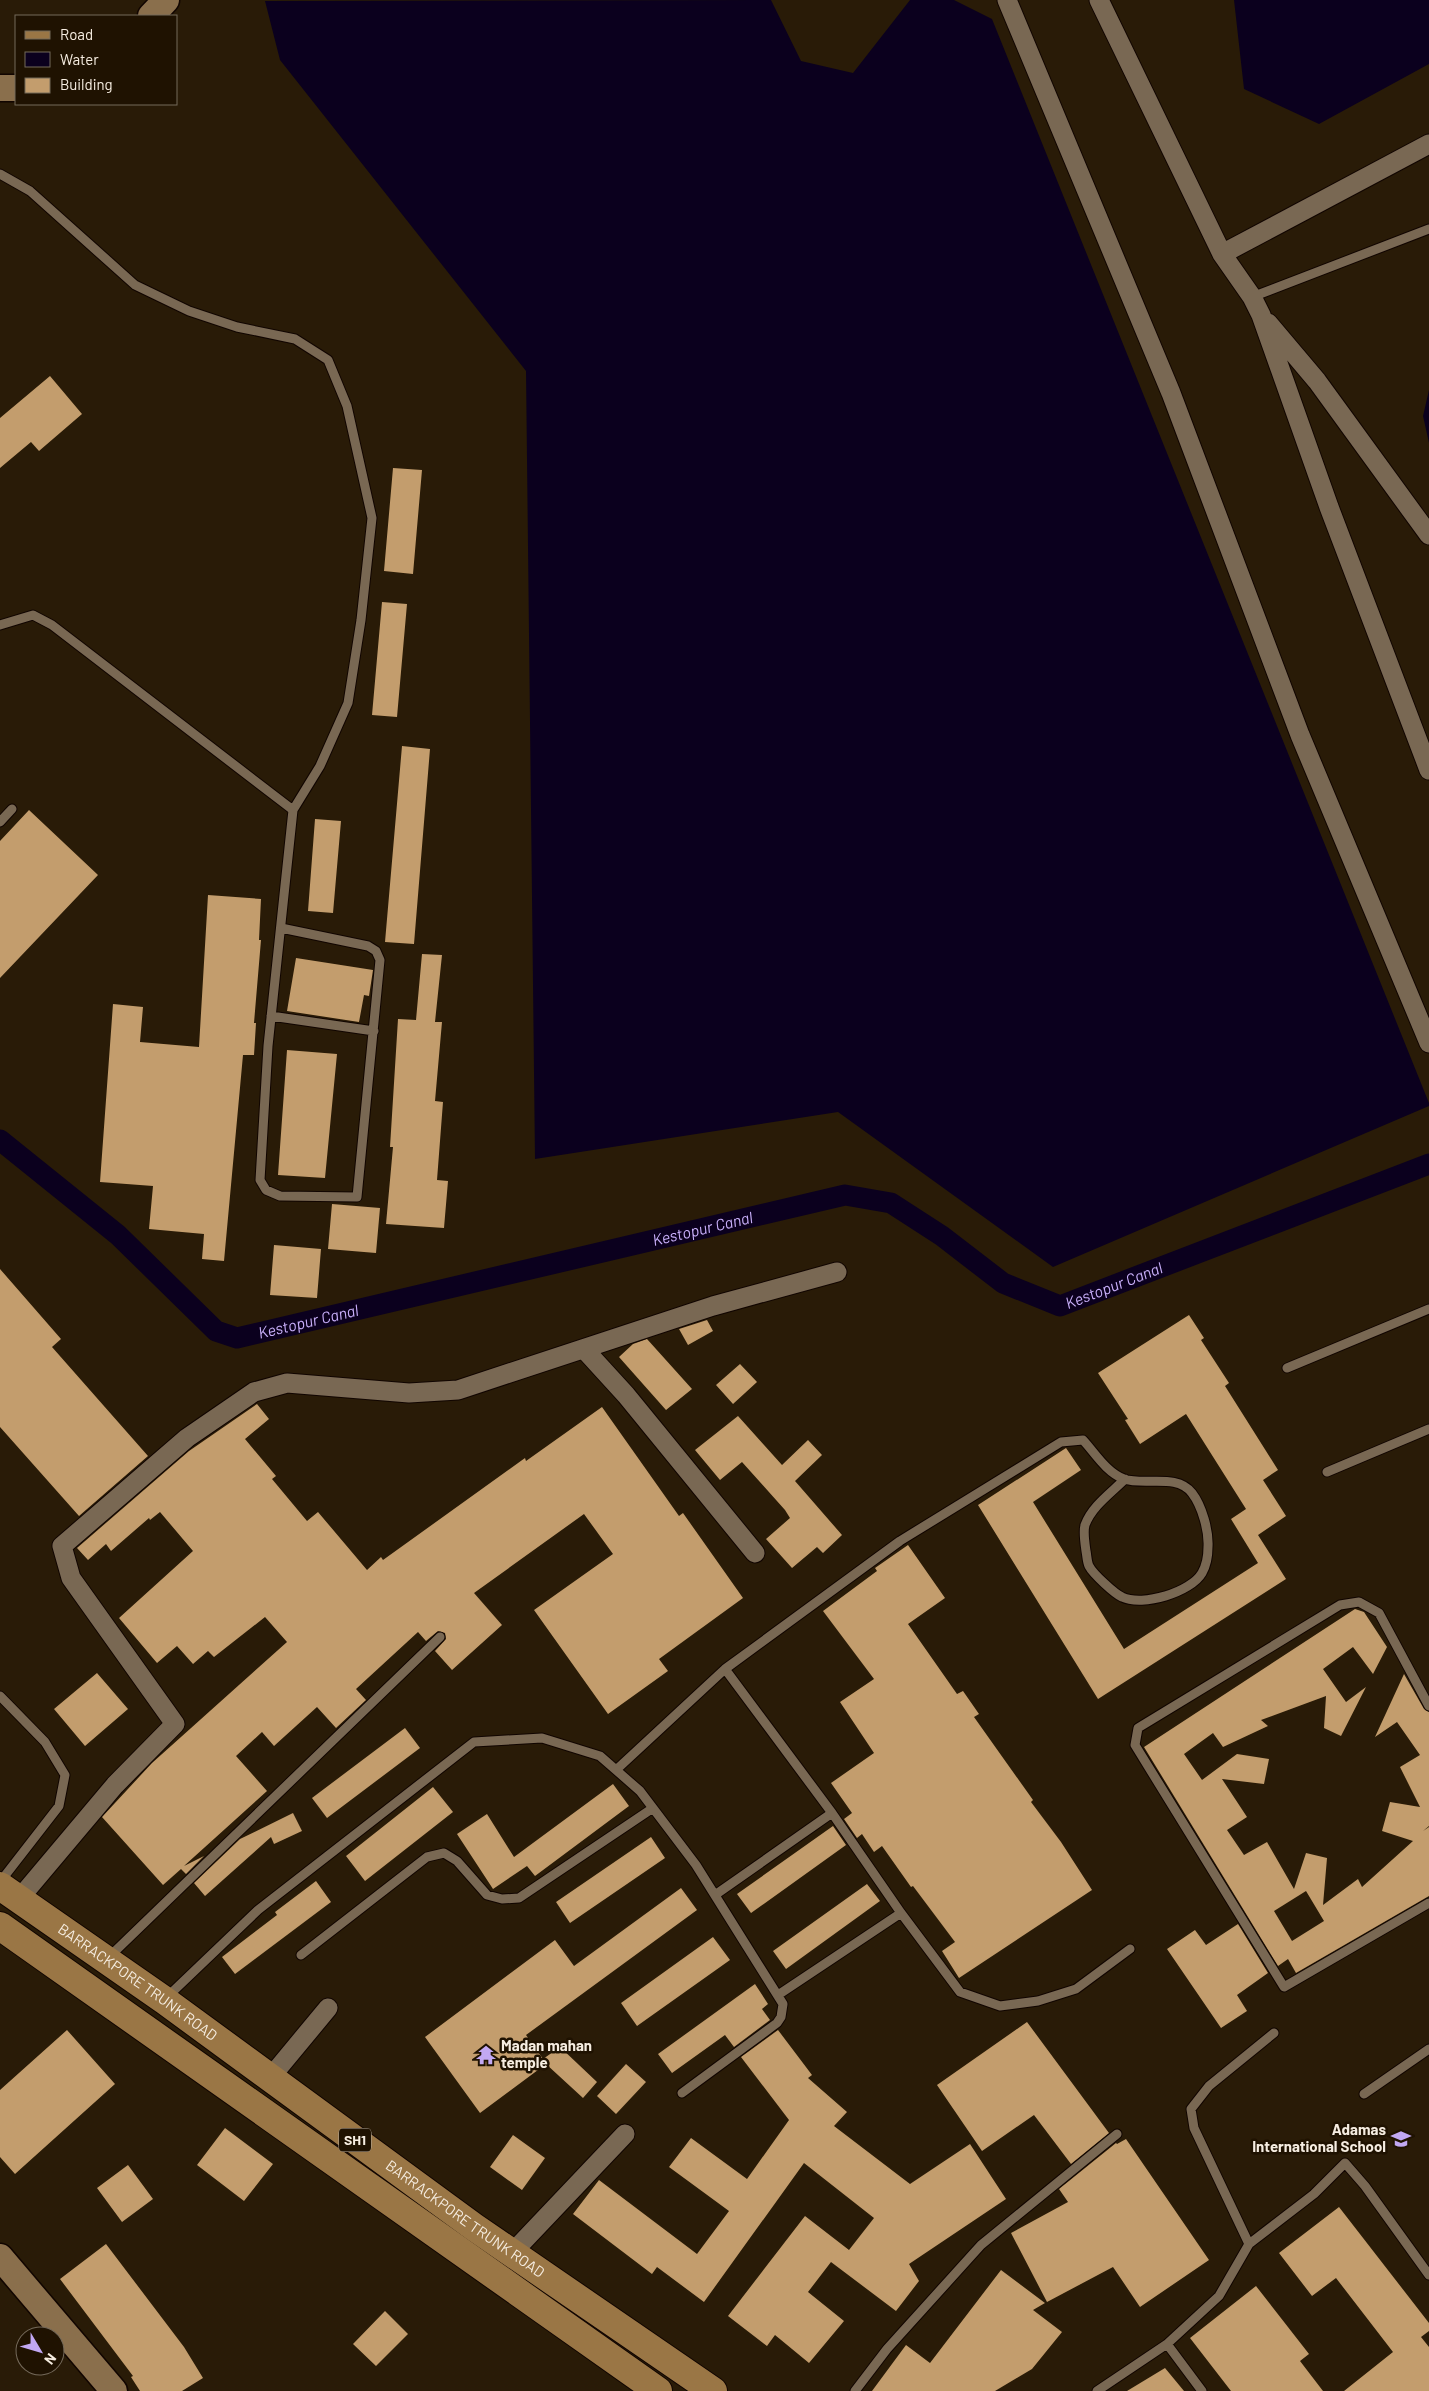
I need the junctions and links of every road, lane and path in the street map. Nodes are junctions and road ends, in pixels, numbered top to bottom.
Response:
1 (166, 0) edge
2 (1007, 0) edge
3 (1100, 0) edge
4 (153, 15) edge
5 (0, 88) edge
6 (15, 88) edge
7 (1429, 144) edge
8 (0, 174) edge
9 (1429, 229) edge
10 (1222, 254) junction
11 (1252, 297) junction
12 (1261, 315) junction
13 (1429, 535) edge
14 (0, 625) edge
15 (1424, 736) edge
16 (1429, 770) edge
17 (12, 808) dead end
18 (293, 810) junction
19 (0, 822) edge
20 (281, 928) junction
21 (271, 1016) junction
22 (374, 1031) junction
23 (1429, 1043) edge
24 (837, 1272) dead end
25 (1429, 1309) edge
26 (584, 1349) junction
27 (1287, 1368) dead end
28 (1429, 1429) edge
29 (1327, 1472) dead end
30 (1125, 1479) junction
31 (755, 1553) dead end
32 (440, 1637) dead end
33 (724, 1669) junction
34 (0, 1696) edge
35 (1429, 1706) edge
36 (616, 1770) junction
37 (653, 1808) junction
38 (832, 1813) junction
39 (6, 1889) edge
40 (715, 1895) junction
41 (1429, 1903) edge
42 (901, 1913) junction
43 (0, 1926) edge
44 (1130, 1949) dead end
45 (301, 1955) dead end
46 (106, 1960) junction
47 (778, 1995) junction
48 (164, 2000) junction
49 (328, 2008) dead end
50 (1274, 2033) dead end
51 (1429, 2049) edge
52 (270, 2078) junction
53 (682, 2093) dead end
54 (1364, 2094) dead end
55 (625, 2134) dead end
56 (1117, 2134) dead end
57 (1250, 2244) junction
58 (512, 2253) junction
59 (0, 2257) edge
60 (1429, 2275) edge
61 (1167, 2344) junction
62 (114, 2391) edge
63 (658, 2391) edge
64 (713, 2391) edge
65 (855, 2391) edge
66 (1097, 2391) edge
67 (1202, 2391) edge

1 - 4 street
2 - 23 street
3 - 10 street
5 - 6 street
7 - 10 street
8 - 18 lane
9 - 11 lane
10 - 11 street
11 - 12 street
12 - 13 street
12 - 15 street
14 - 18 lane
15 - 16 street
17 - 19 lane
18 - 20 lane
20 - 21 lane
20 - 22 lane
21 - 22 lane
21 - 22 lane
24 - 26 street
25 - 27 lane
26 - 31 street
26 - 39 street
28 - 29 lane
30 - 30 lane
30 - 33 lane
32 - 46 lane
33 - 36 lane
33 - 38 lane
34 - 39 lane
35 - 41 lane
36 - 37 lane
36 - 48 lane
37 - 40 lane
37 - 45 lane
38 - 40 lane
38 - 42 lane
39 - 46 main road, BARRACKPORE TRUNK ROAD / SH1
40 - 47 lane
42 - 44 lane
42 - 47 lane
43 - 63 main road, BARRACKPORE TRUNK ROAD / SH1
46 - 48 main road, BARRACKPORE TRUNK ROAD / SH1
47 - 53 lane
48 - 52 main road, BARRACKPORE TRUNK ROAD / SH1
49 - 52 street
50 - 57 lane
51 - 54 lane
52 - 58 main road, BARRACKPORE TRUNK ROAD / SH1
55 - 58 street
56 - 65 lane
57 - 60 lane
57 - 61 lane
58 - 64 main road, BARRACKPORE TRUNK ROAD / SH1
59 - 62 street
61 - 66 lane
61 - 67 lane

